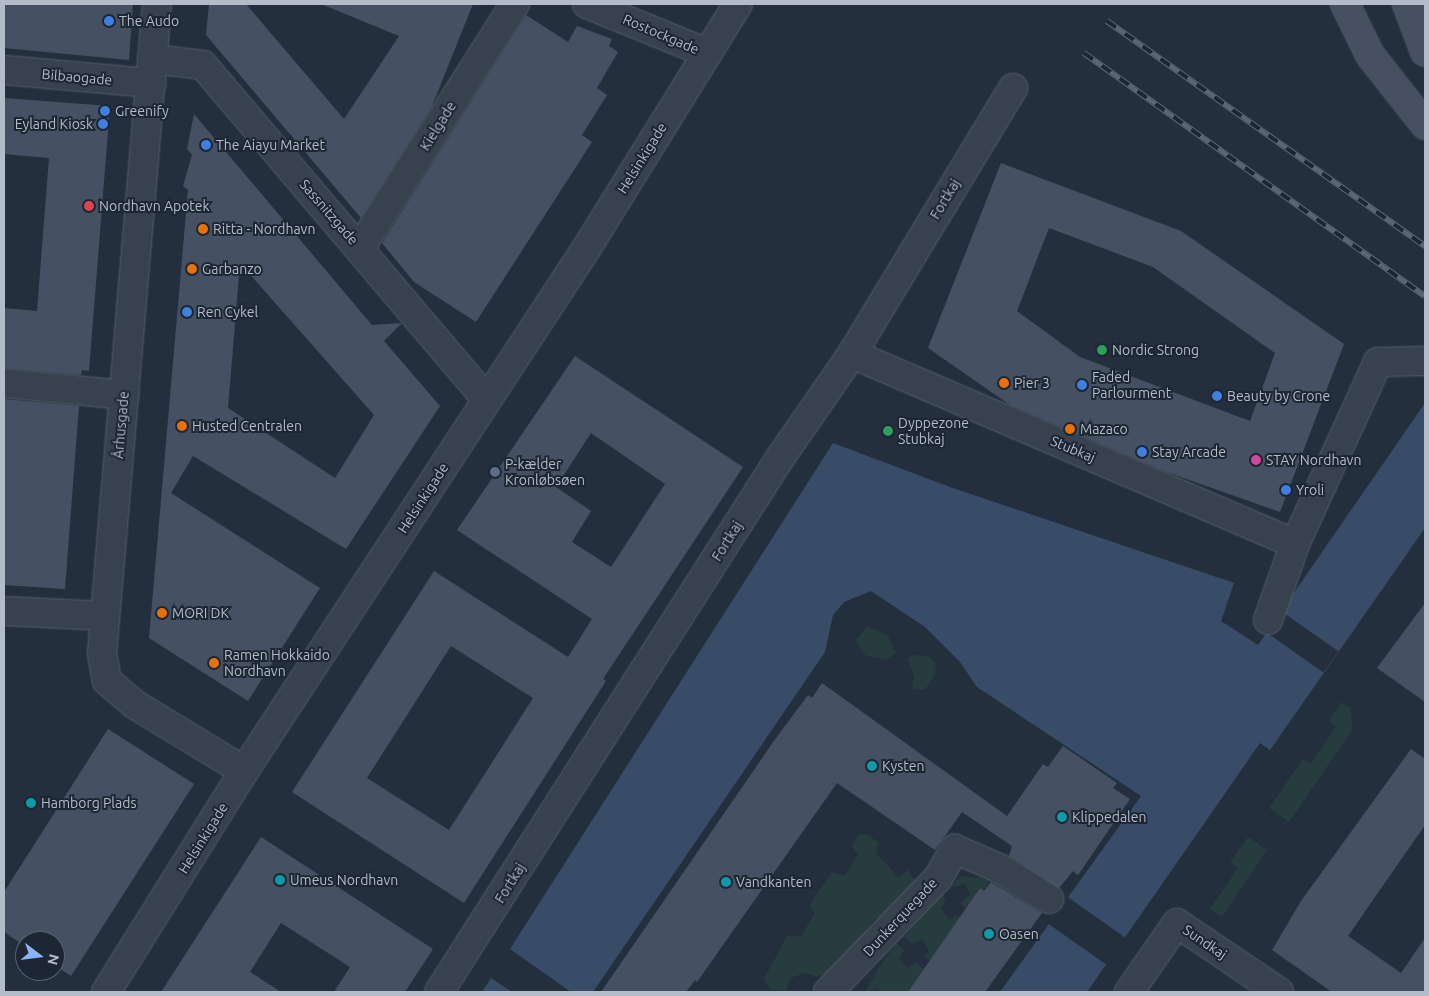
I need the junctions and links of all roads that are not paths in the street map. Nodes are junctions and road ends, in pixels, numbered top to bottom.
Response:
1 (157, 4) edge
2 (515, 4) edge
3 (587, 4) edge
4 (738, 4) edge
5 (1345, 4) edge
6 (1407, 4) edge
7 (1425, 52) edge
8 (707, 53) junction
9 (4, 70) edge
10 (152, 71) junction
11 (1013, 88) dead end
12 (1425, 125) edge
13 (360, 248) junction
14 (852, 354) junction
15 (1425, 361) edge
16 (4, 383) edge
17 (124, 395) junction
18 (487, 400) junction
19 (1295, 544) junction
20 (4, 611) edge
21 (105, 616) junction
22 (1268, 620) dead end
23 (244, 771) junction
24 (1049, 899) dead end
25 (106, 992) edge
26 (439, 992) edge
27 (828, 992) edge
28 (1129, 992) edge
29 (1279, 992) edge

1 - 10 street, Århusgade
2 - 13 street, Kielgade
3 - 8 street, Rostockgade
4 - 8 street, Helsinkigade
5 - 12 street
6 - 7 street
8 - 18 street, Helsinkigade
9 - 10 street, Bilbaogade
10 - 13 street, Sassnitzgade
10 - 17 street, Århusgade
11 - 14 street, Fortkaj
13 - 18 street, Sassnitzgade
14 - 19 street, Stubkaj
14 - 26 street, Fortkaj
15 - 19 street
16 - 17 street
17 - 21 street, Århusgade
18 - 23 street, Helsinkigade
19 - 22 street
20 - 21 street
21 - 23 street, Århusgade
23 - 25 street, Helsinkigade
24 - 27 street, Dunkerquegade
28 - 29 street, Sundkaj

